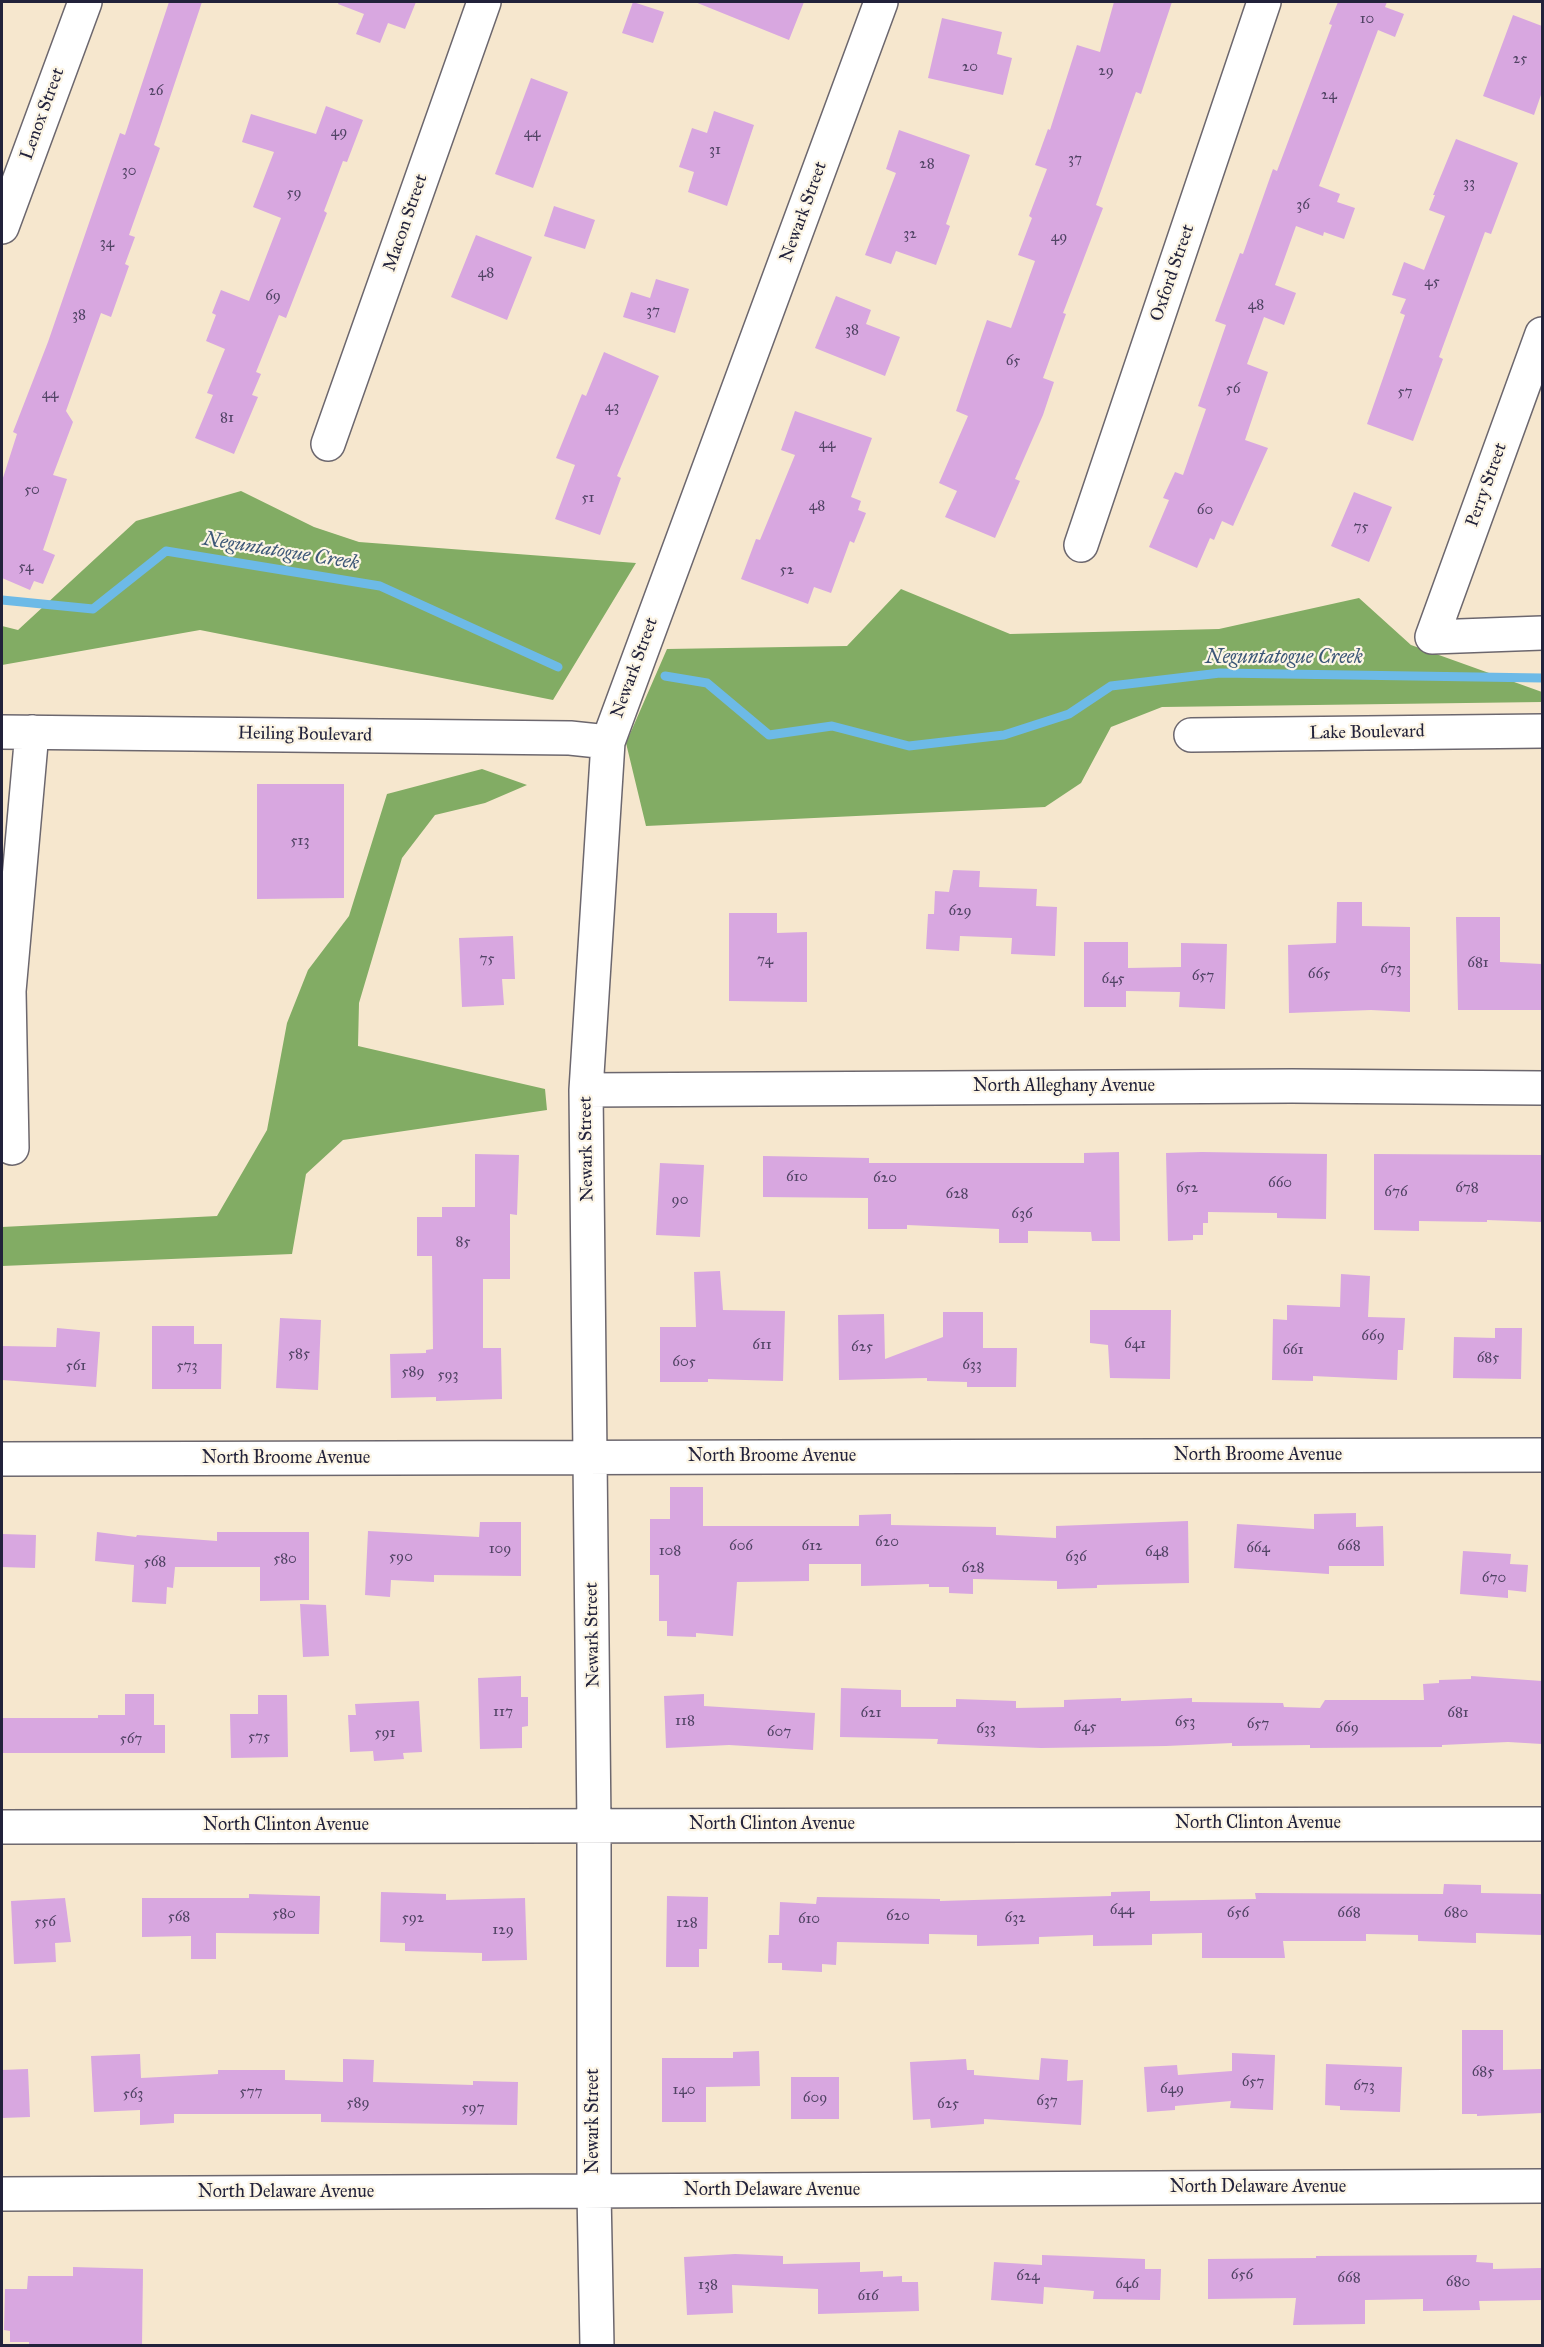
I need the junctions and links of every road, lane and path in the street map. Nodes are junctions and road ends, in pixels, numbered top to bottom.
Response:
1 (86, 2) edge
2 (484, 2) edge
3 (881, 2) edge
4 (1264, 2) edge
5 (2, 228) edge
6 (1542, 334) edge
7 (328, 444) dead end
8 (1081, 545) dead end
9 (1542, 633) edge
10 (1542, 731) edge
11 (17, 732) edge
12 (1191, 735) dead end
13 (608, 742) junction
14 (5, 989) edge
15 (1542, 1088) edge
16 (586, 1090) junction
17 (12, 1148) dead end
18 (1542, 1455) edge
19 (591, 1458) junction
20 (2, 1459) edge
21 (1542, 1824) edge
22 (594, 1826) junction
23 (2, 1827) edge
24 (1542, 2186) edge
25 (594, 2192) junction
26 (2, 2194) edge
27 (597, 2346) edge

1 - 5 street, Lenox Street
2 - 7 street, Macon Street
3 - 13 street, Newark Street
4 - 8 street, Oxford Street
6 - 9 street, Perry Street
10 - 12 street, Lake Boulevard
11 - 13 street, Heiling Boulevard
11 - 14 street
13 - 16 street, Newark Street
14 - 17 street
15 - 16 street, North Alleghany Avenue
16 - 19 street, Newark Street
18 - 19 street, North Broome Avenue
19 - 20 street, North Broome Avenue
19 - 22 street, Newark Street
21 - 22 street, North Clinton Avenue
22 - 23 street, North Clinton Avenue
22 - 25 street, Newark Street
24 - 25 street, North Delaware Avenue
25 - 26 street, North Delaware Avenue
25 - 27 street, Newark Street

